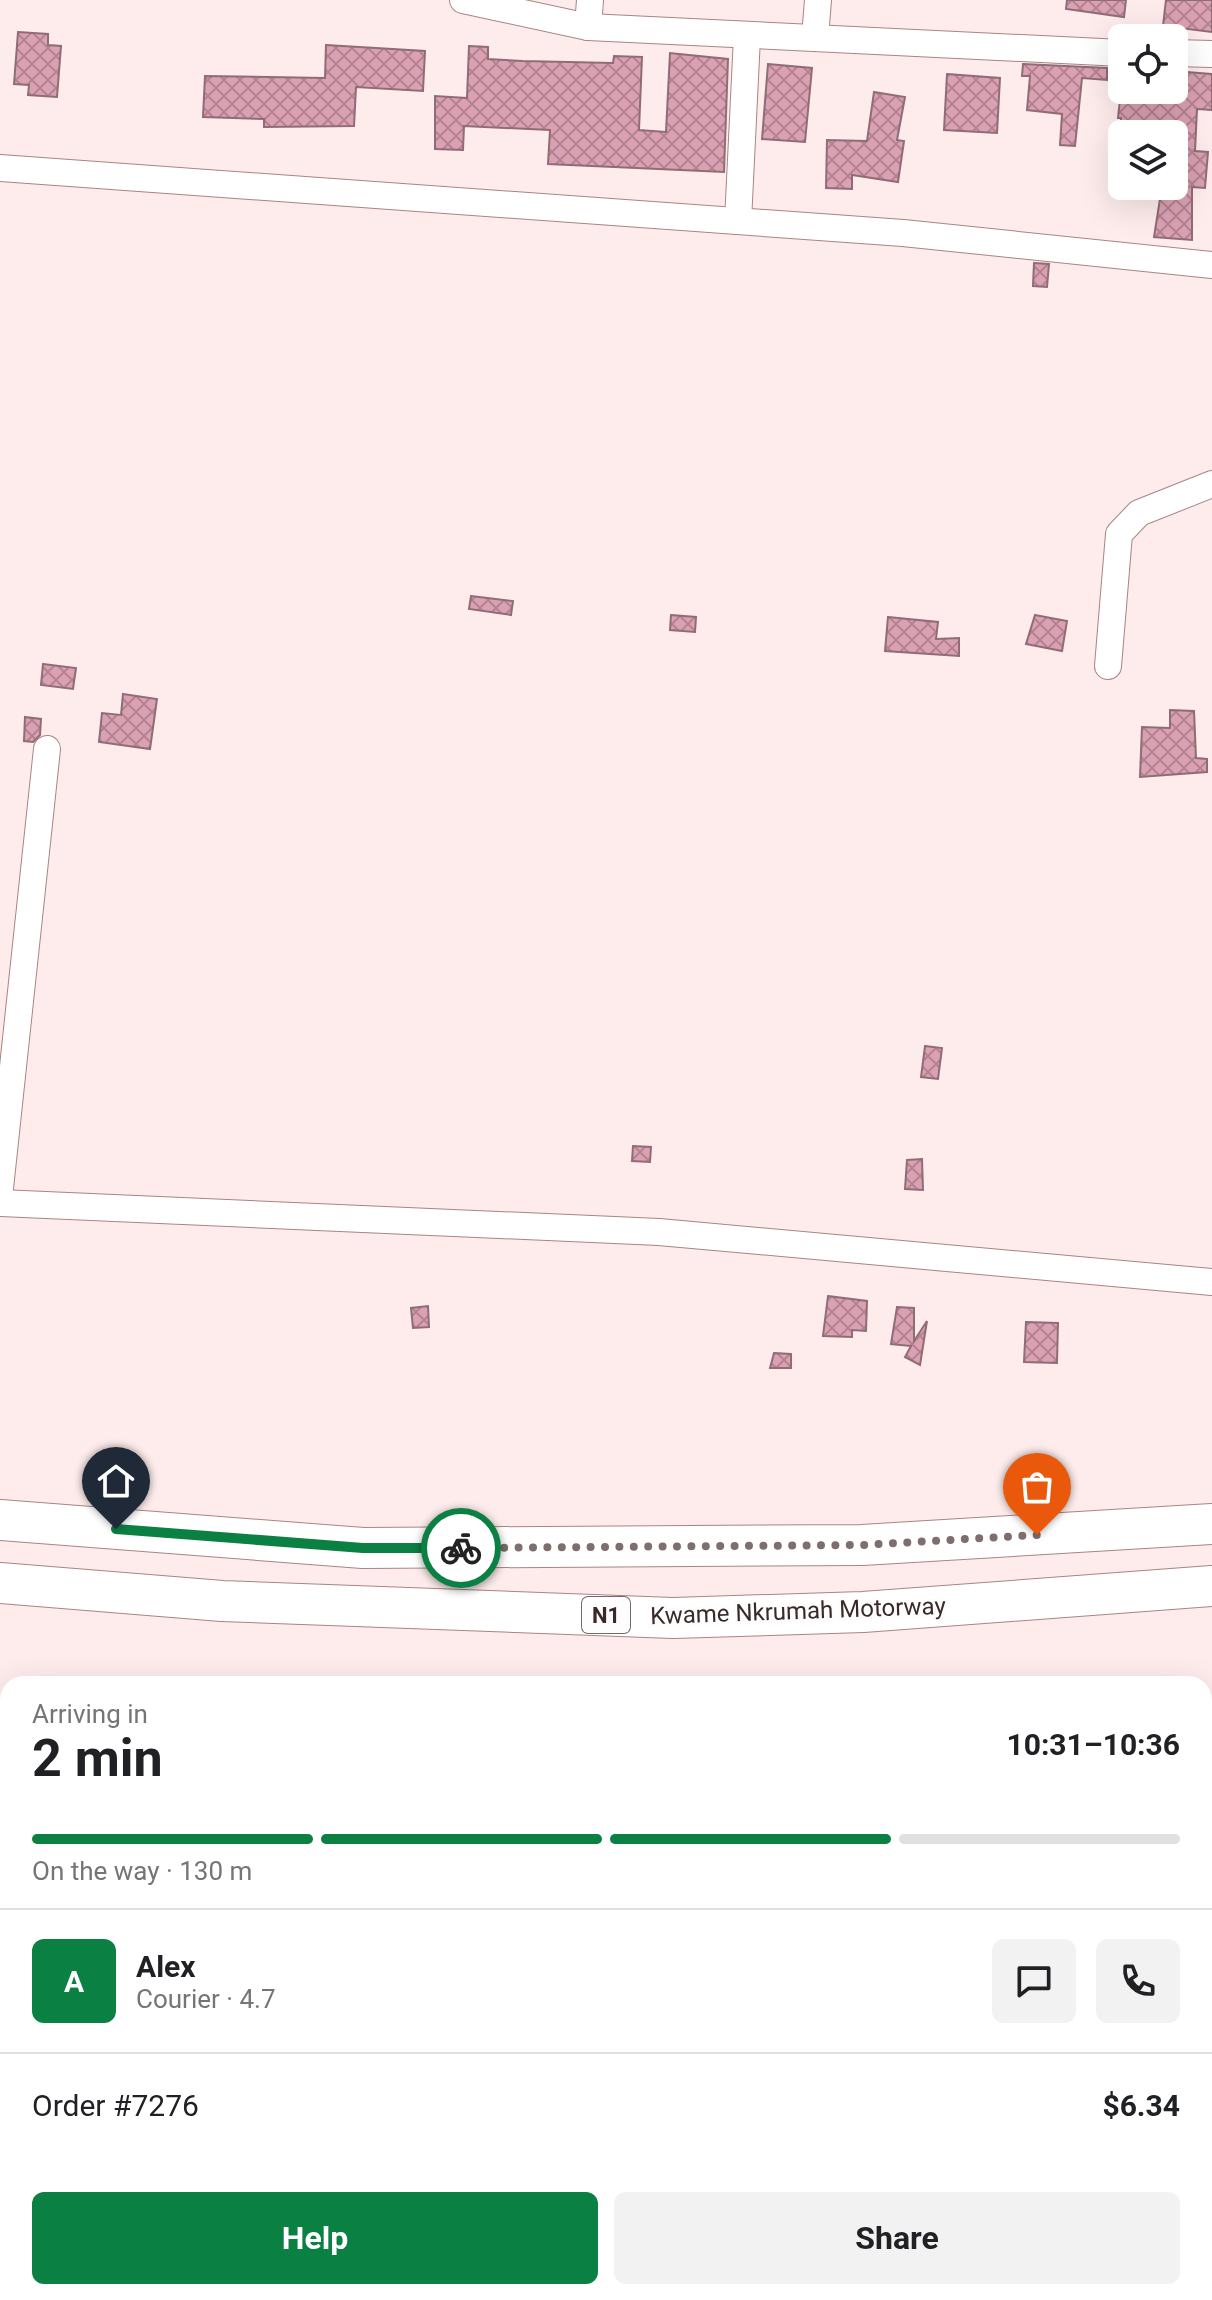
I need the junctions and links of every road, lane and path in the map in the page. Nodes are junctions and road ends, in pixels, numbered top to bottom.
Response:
1 (463, 0) edge
2 (590, 0) edge
3 (818, 0) edge
4 (588, 27) junction
5 (747, 37) junction
6 (815, 37) junction
7 (1108, 52) edge
8 (1188, 53) edge
9 (1212, 54) edge
10 (0, 168) edge
11 (738, 221) junction
12 (1212, 265) edge
13 (1212, 484) edge
14 (1108, 666) dead end
15 (47, 749) dead end
16 (0, 1188) edge
17 (0, 1203) edge
18 (1212, 1282) edge
19 (0, 1520) edge
20 (1212, 1524) edge
21 (0, 1583) edge
22 (1212, 1586) edge

1 - 4 street
2 - 4 street
3 - 6 street
4 - 5 street
5 - 6 street
5 - 11 street
6 - 7 street
8 - 9 street
10 - 11 street
11 - 12 street
13 - 14 street
15 - 16 street
17 - 18 street
19 - 20 highway
21 - 22 highway, Kwame Nkrumah Motorway / N1

